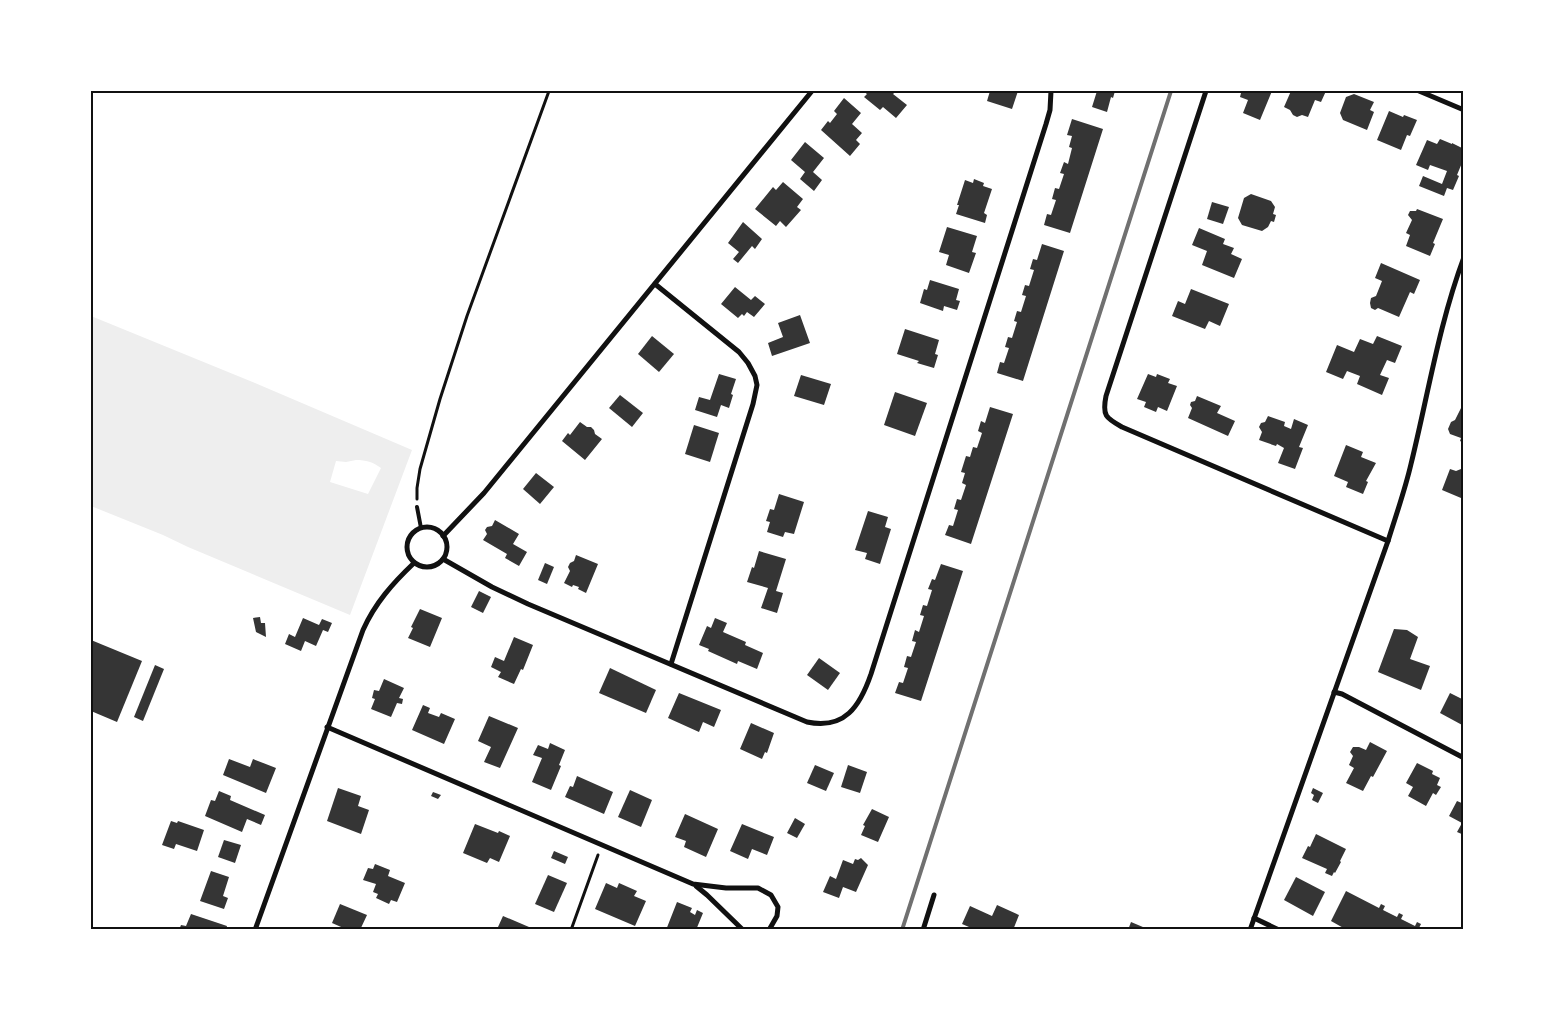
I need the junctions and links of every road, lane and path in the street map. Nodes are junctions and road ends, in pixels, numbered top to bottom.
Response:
1 (549, 91) edge
2 (812, 91) edge
3 (1051, 91) edge
4 (1206, 91) edge
5 (1419, 91) edge
6 (1464, 110) edge
7 (1464, 258) edge
8 (655, 284) junction
9 (418, 507) joint
10 (420, 528) junction
11 (443, 536) junction
12 (1388, 541) junction
13 (443, 559) junction
14 (414, 563) junction
15 (671, 664) junction
16 (1334, 692) junction
17 (327, 727) junction
18 (1464, 758) edge
19 (602, 845) junction
20 (693, 884) junction
21 (934, 895) dead end
22 (1254, 918) junction
23 (255, 930) edge
24 (571, 930) edge
25 (743, 930) edge
26 (768, 930) edge
27 (923, 930) edge
28 (1250, 930) edge
29 (1279, 930) edge

1 - 9 path
2 - 8 street
3 - 15 street
4 - 12 street
5 - 6 street
7 - 12 street
8 - 11 street
8 - 15 street
9 - 10 lane
10 - 11 street
10 - 14 street
11 - 13 street
12 - 16 street
13 - 14 street
13 - 15 street
14 - 17 street
16 - 18 street
16 - 22 street
17 - 19 street
17 - 23 street
19 - 20 street
19 - 24 path
20 - 25 street
20 - 26 street
21 - 27 street
22 - 28 street
22 - 29 street

